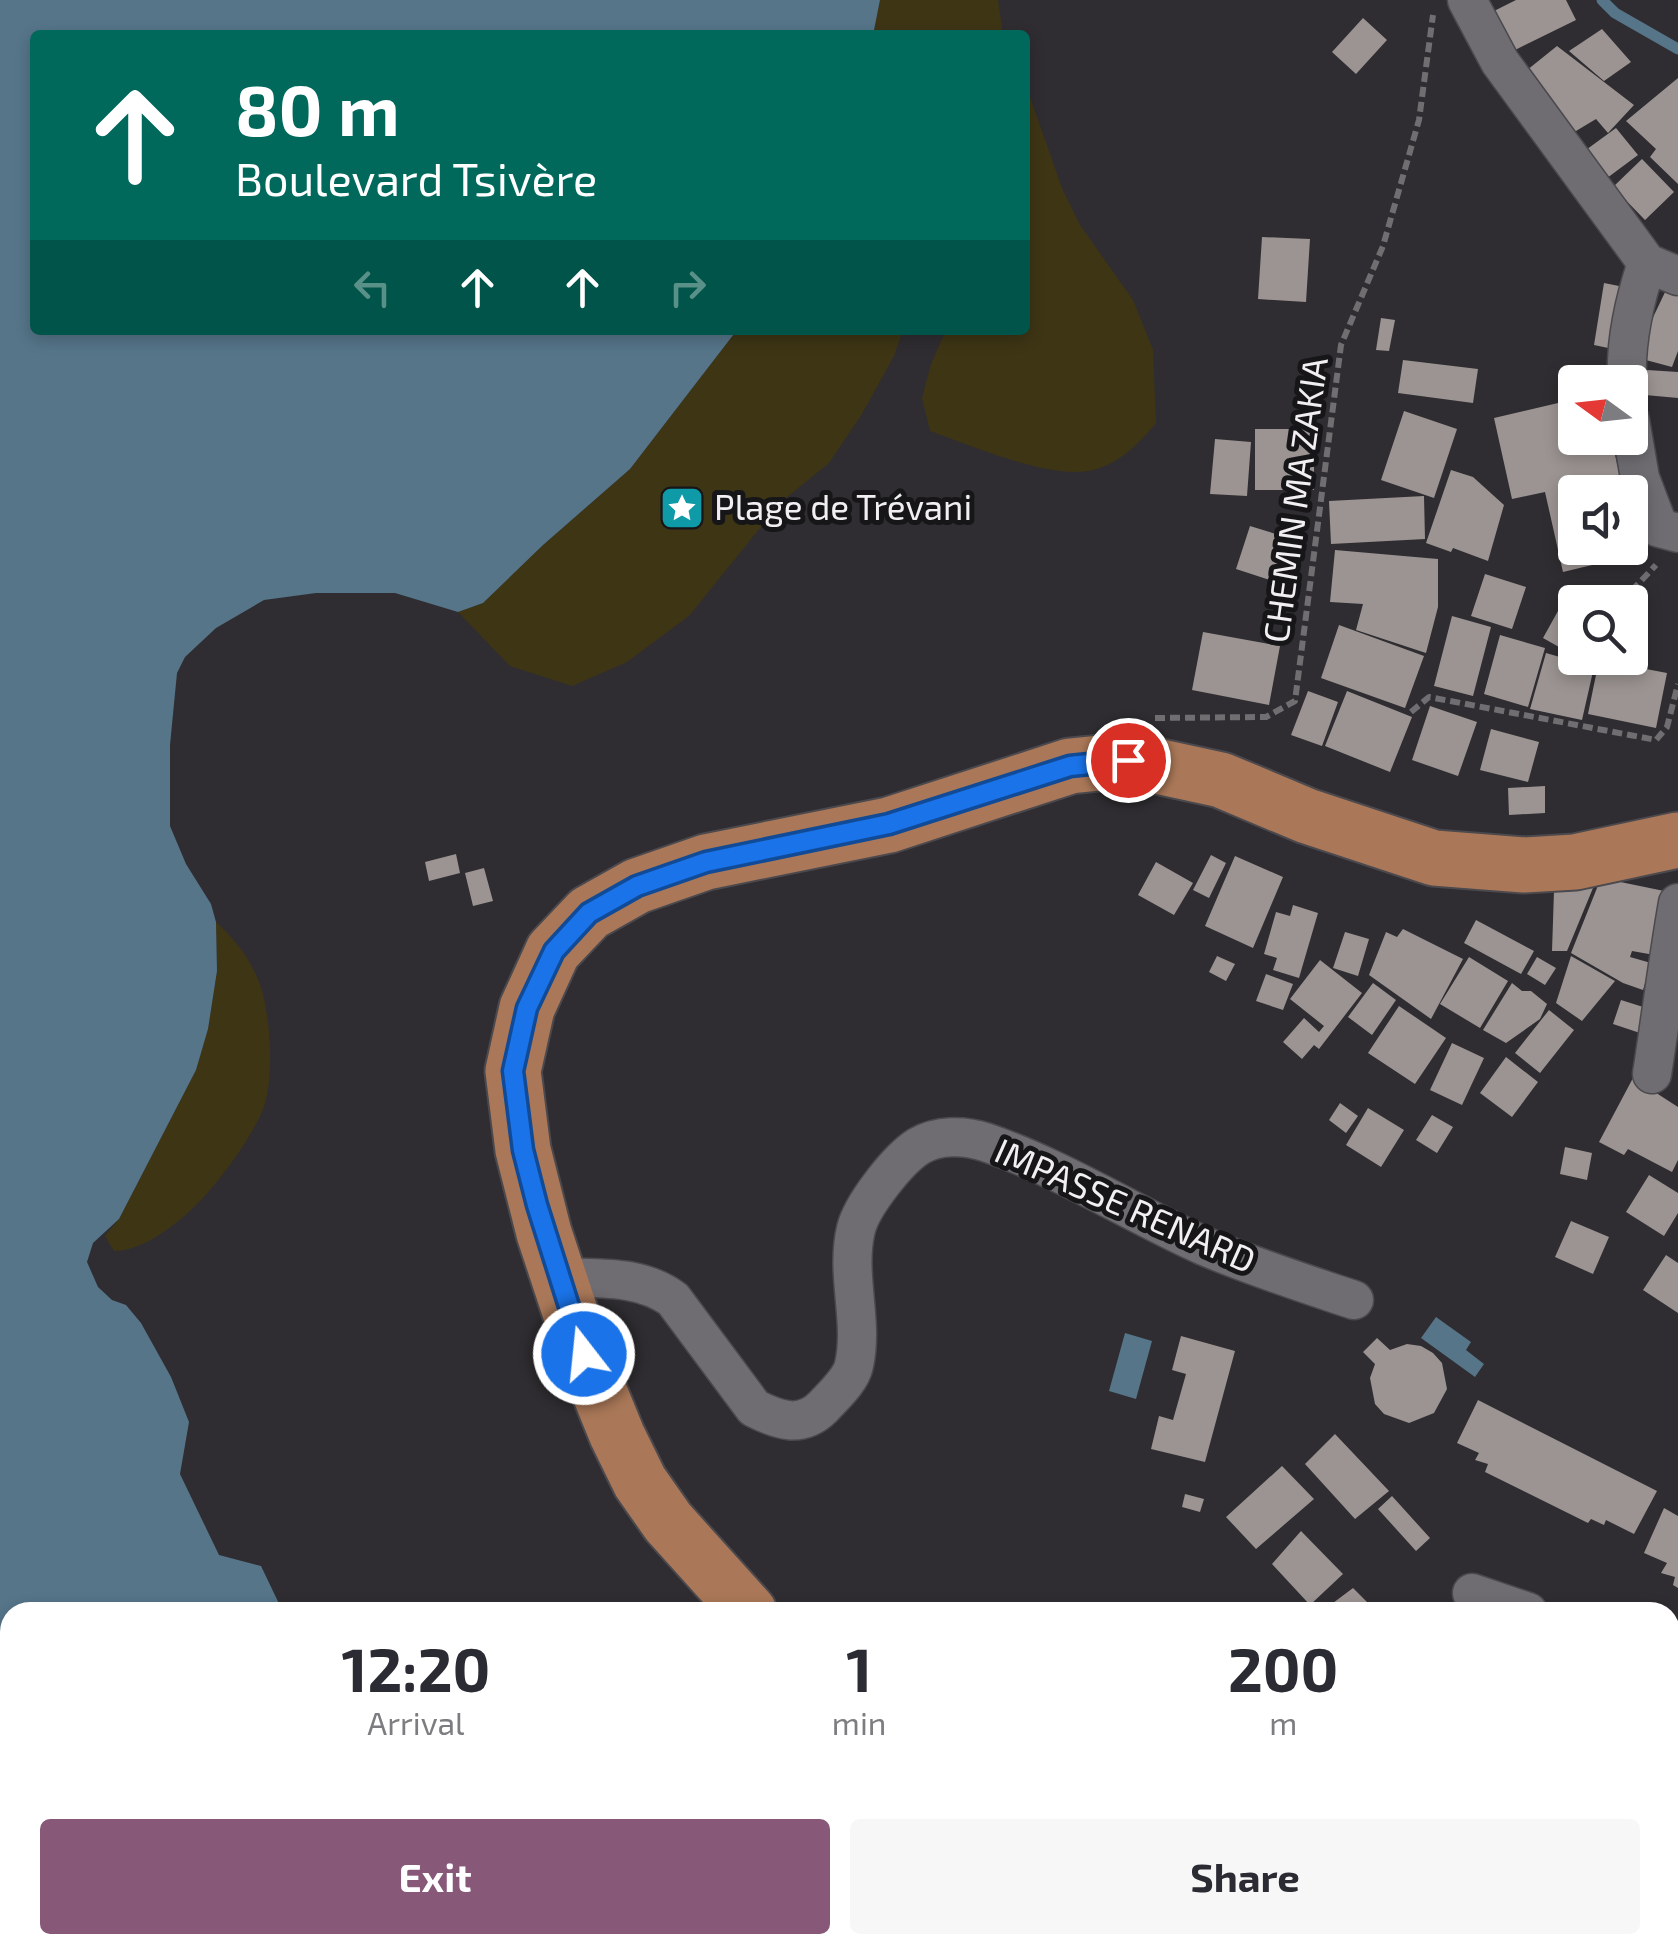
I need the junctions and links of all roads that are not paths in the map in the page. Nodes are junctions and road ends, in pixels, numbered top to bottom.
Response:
1 (1467, 0) edge
2 (1662, 270) edge
3 (1626, 365) edge
4 (1637, 455) edge
5 (1668, 548) edge
6 (1678, 840) edge
7 (1678, 903) edge
8 (1652, 1074) dead end
9 (561, 1278) junction
10 (1354, 1300) dead end
11 (1472, 1592) dead end
12 (741, 1602) edge
13 (1500, 1602) edge

1 - 2 street
2 - 3 street
4 - 5 street
6 - 9 main road
7 - 8 street
9 - 10 street, IMPASSE RENARD
9 - 12 main road
11 - 13 street

